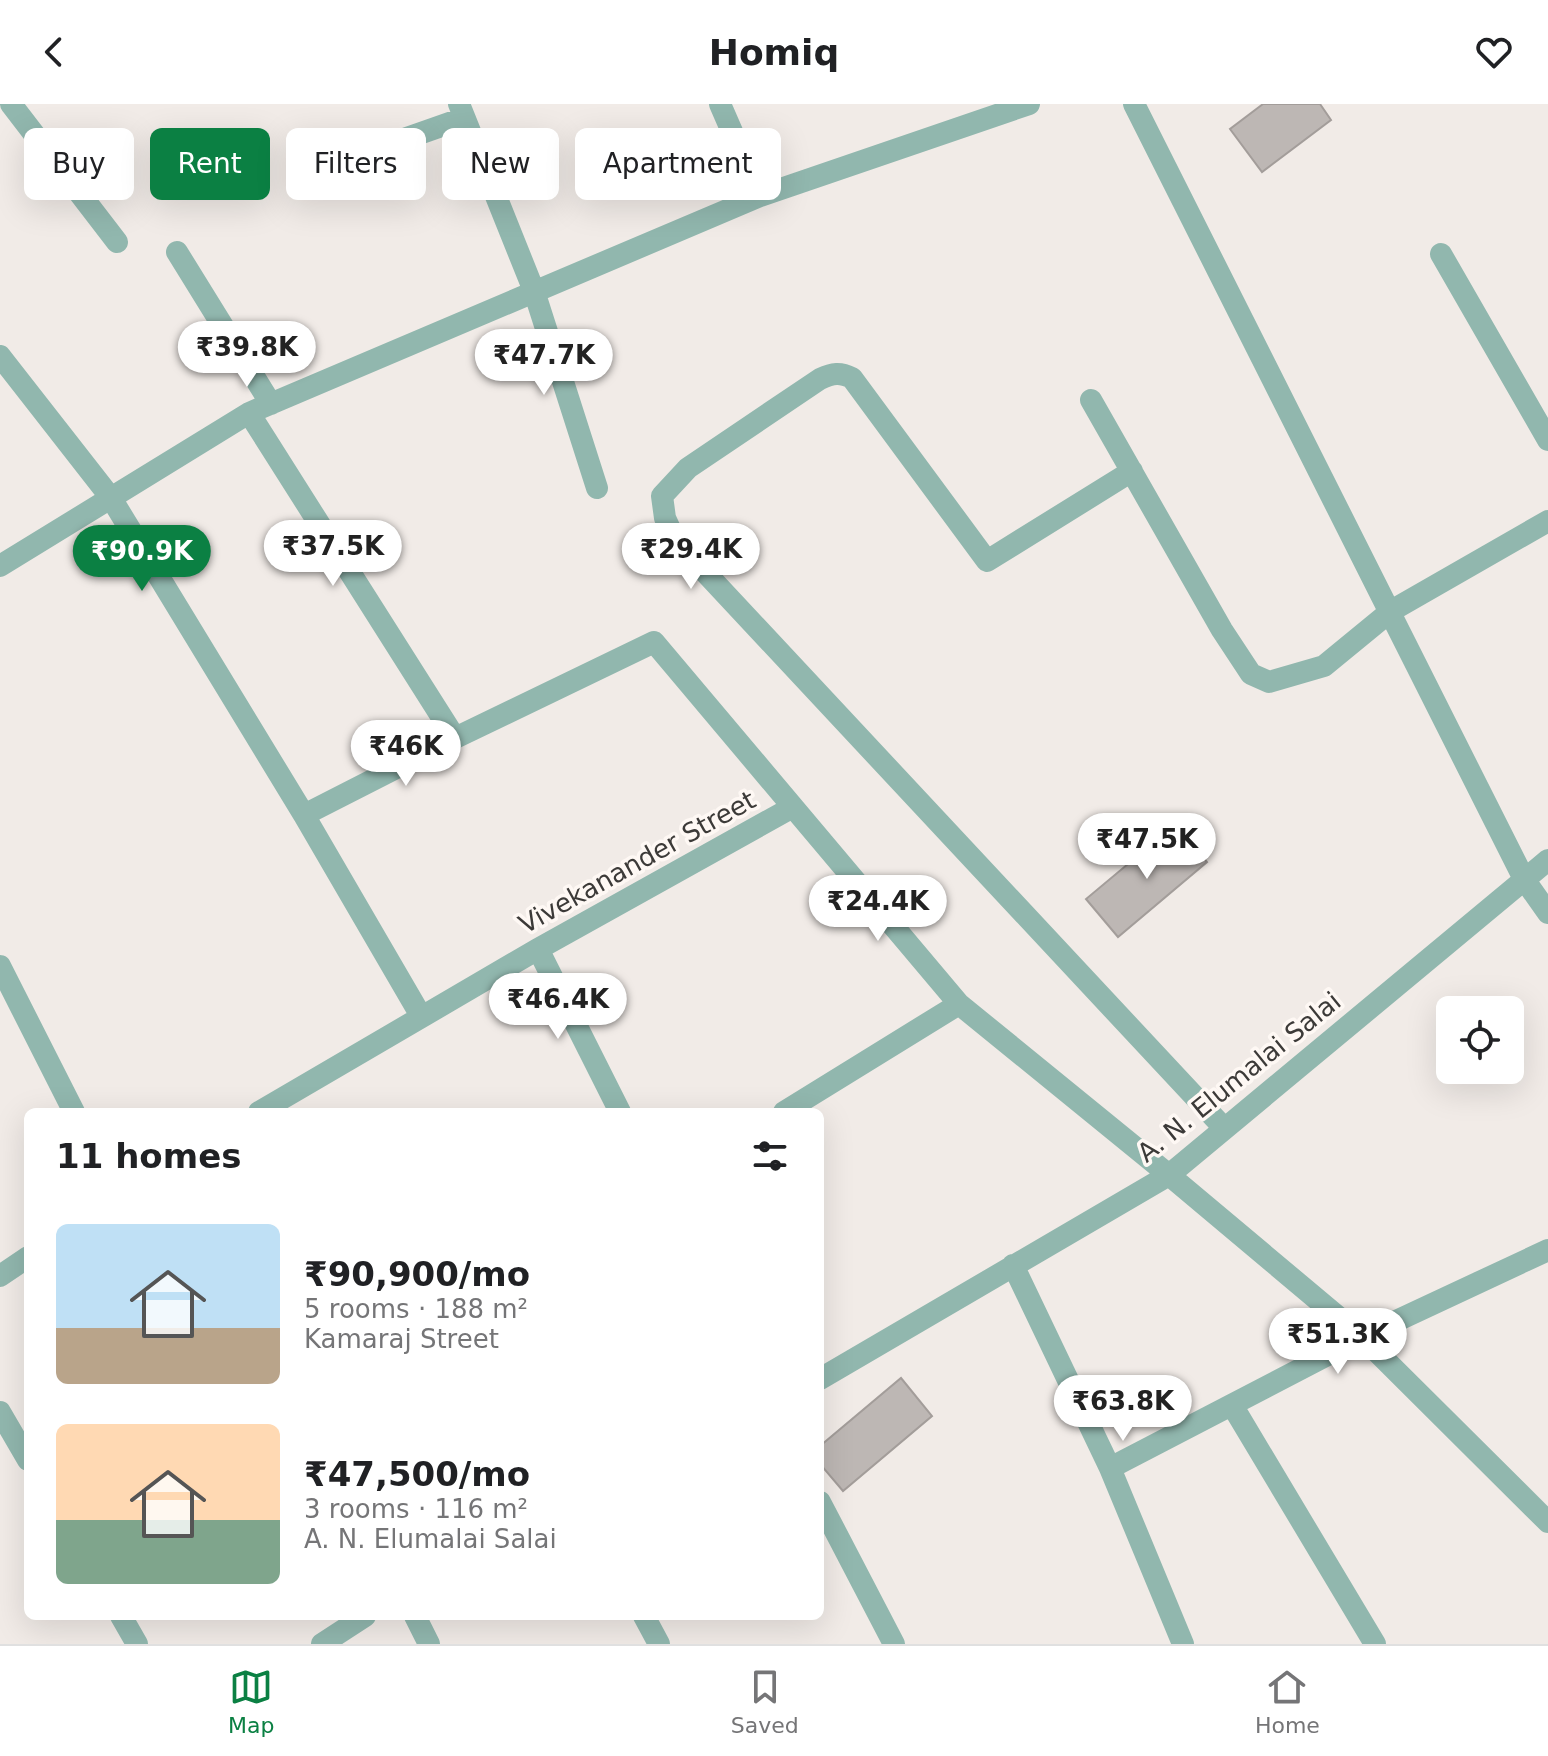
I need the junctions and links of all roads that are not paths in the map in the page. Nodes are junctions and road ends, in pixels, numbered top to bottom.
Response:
1 (11, 104) edge
2 (720, 104) edge
3 (1029, 104) edge
4 (1134, 104) edge
5 (0, 111) edge
6 (462, 111) edge
7 (422, 128) edge
8 (730, 128) edge
9 (781, 189) edge
10 (750, 200) edge
11 (117, 242) dead end
12 (177, 252) dead end
13 (1441, 254) dead end
14 (534, 291) junction
15 (0, 356) edge
16 (1091, 400) dead end
17 (271, 404) junction
18 (249, 413) junction
19 (1548, 440) edge
20 (1132, 471) junction
21 (597, 488) dead end
22 (111, 498) junction
23 (1548, 521) edge
24 (0, 566) edge
25 (1391, 611) junction
26 (455, 738) junction
27 (793, 807) junction
28 (304, 815) junction
29 (1548, 860) edge
30 (1524, 879) junction
31 (1548, 913) edge
32 (538, 949) junction
33 (0, 966) edge
34 (959, 1004) junction
35 (421, 1016) junction
36 (72, 1108) edge
37 (266, 1108) edge
38 (618, 1108) edge
39 (790, 1108) edge
40 (1224, 1128) junction
41 (1169, 1175) junction
42 (1548, 1250) edge
43 (24, 1260) edge
44 (1013, 1265) junction
45 (0, 1276) edge
46 (1362, 1337) junction
47 (824, 1377) edge
48 (1232, 1405) junction
49 (0, 1412) edge
50 (24, 1453) edge
51 (1110, 1468) junction
52 (824, 1510) edge
53 (1548, 1522) edge
54 (123, 1620) edge
55 (359, 1620) edge
56 (417, 1620) edge
57 (646, 1620) edge
58 (137, 1644) edge
59 (322, 1644) edge
60 (429, 1644) edge
61 (659, 1644) edge
62 (894, 1644) edge
63 (1183, 1644) edge
64 (1375, 1644) edge

1 - 5 street
1 - 11 street
2 - 8 street
3 - 9 street
4 - 25 street
6 - 7 street
6 - 14 street
10 - 14 street
12 - 17 street
13 - 19 street
14 - 17 street
14 - 21 street
15 - 22 street
16 - 20 street
17 - 18 street
18 - 22 street
18 - 26 street
20 - 25 street
20 - 40 street
22 - 24 street
22 - 28 street
23 - 25 street
25 - 30 street
26 - 27 street
26 - 28 street
27 - 32 street, Vivekanander Street
27 - 34 street
28 - 35 street
29 - 30 street, A. N. Elumalai Salai
30 - 31 street
30 - 40 street, A. N. Elumalai Salai
32 - 35 street, Vivekanander Street
32 - 38 street
33 - 36 street
34 - 39 street
34 - 41 street
35 - 37 street, Vivekanander Street
40 - 41 street, A. N. Elumalai Salai
41 - 44 street, A. N. Elumalai Salai
41 - 46 street
42 - 46 street
43 - 45 street
44 - 47 street, A. N. Elumalai Salai
44 - 51 street
46 - 48 street
46 - 53 street
48 - 51 street
48 - 64 street
49 - 50 street
51 - 63 street
52 - 62 street
54 - 58 street
55 - 59 street
56 - 60 street
57 - 61 street

